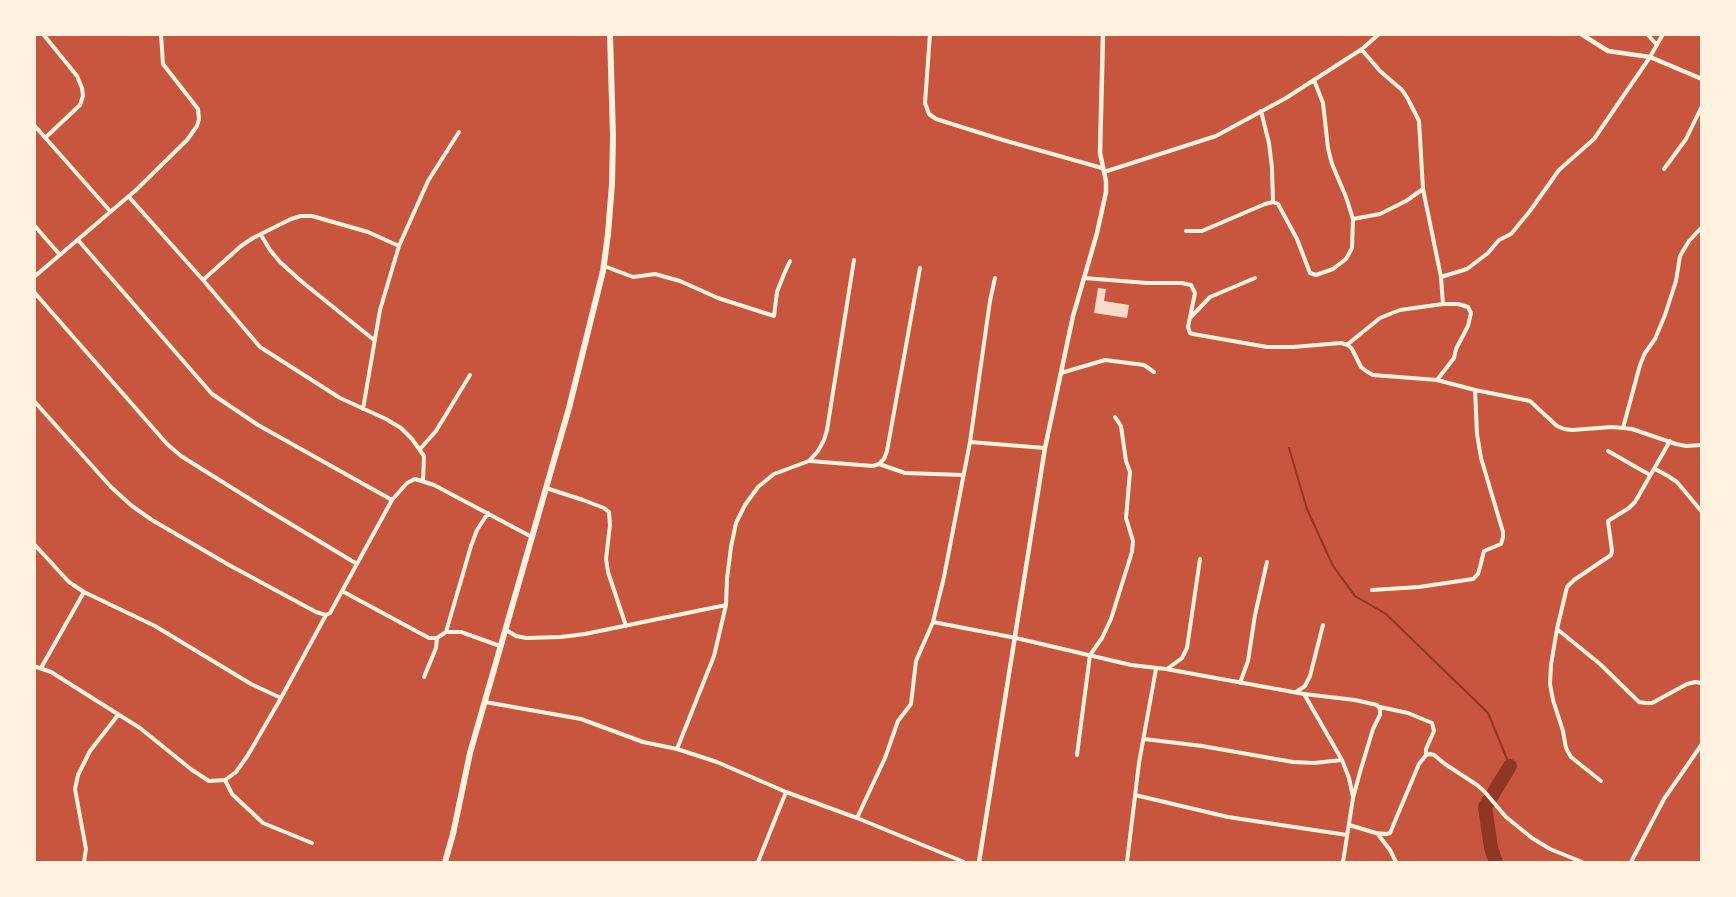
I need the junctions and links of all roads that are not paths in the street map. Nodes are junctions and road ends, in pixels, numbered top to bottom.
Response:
1 (43, 34) edge
2 (161, 34) edge
3 (610, 34) edge
4 (930, 34) edge
5 (1103, 34) edge
6 (1379, 34) edge
7 (1581, 34) edge
8 (1647, 34) edge
9 (1663, 34) edge
10 (1657, 45) junction
11 (1362, 49) junction
12 (1650, 57) junction
13 (1701, 79) edge
14 (1314, 80) junction
15 (1701, 106) edge
16 (1261, 111) junction
17 (34, 125) edge
18 (459, 132) dead end
19 (45, 138) junction
20 (1664, 169) dead end
21 (1103, 170) junction
22 (1423, 189) junction
23 (129, 197) junction
24 (1273, 202) junction
25 (110, 211) junction
26 (1353, 219) junction
27 (34, 225) edge
28 (1701, 227) edge
29 (1186, 231) dead end
30 (261, 235) junction
31 (78, 240) junction
32 (399, 246) junction
33 (60, 255) junction
34 (854, 260) dead end
35 (790, 261) dead end
36 (604, 266) junction
37 (920, 268) dead end
38 (34, 277) edge
39 (1441, 277) junction
40 (995, 278) dead end
41 (1084, 278) junction
42 (1255, 278) dead end
43 (203, 280) junction
44 (34, 292) edge
45 (1443, 304) junction
46 (1191, 318) junction
47 (374, 340) junction
48 (1348, 345) junction
49 (1154, 372) dead end
50 (1060, 373) junction
51 (470, 375) dead end
52 (1437, 380) junction
53 (1475, 390) junction
54 (34, 401) edge
55 (363, 409) junction
56 (1115, 417) dead end
57 (1623, 428) junction
58 (1670, 441) junction
59 (970, 442) junction
60 (1701, 445) edge
61 (1045, 448) junction
62 (420, 449) junction
63 (1608, 451) dead end
64 (809, 461) junction
65 (879, 464) junction
66 (1655, 469) junction
67 (963, 475) junction
68 (1650, 475) junction
69 (423, 481) junction
70 (546, 488) junction
71 (392, 500) junction
72 (1701, 512) edge
73 (488, 513) junction
74 (532, 537) junction
75 (34, 544) edge
76 (1200, 559) dead end
77 (1267, 562) dead end
78 (357, 564) junction
79 (1372, 590) dead end
80 (342, 591) junction
81 (84, 592) junction
82 (726, 605) junction
83 (326, 615) junction
84 (933, 622) junction
85 (1323, 625) dead end
86 (626, 626) junction
87 (1557, 629) junction
88 (506, 630) junction
89 (446, 632) junction
90 (436, 638) junction
91 (1016, 638) junction
92 (500, 646) junction
93 (1090, 655) junction
94 (34, 666) edge
95 (40, 668) junction
96 (1156, 669) junction
97 (1166, 669) junction
98 (424, 677) dead end
99 (1240, 683) junction
100 (1701, 683) edge
101 (1296, 693) junction
102 (1304, 694) junction
103 (281, 698) junction
104 (485, 702) junction
105 (1379, 706) junction
106 (118, 716) junction
107 (1144, 739) junction
108 (1701, 744) edge
109 (677, 749) junction
110 (1077, 755) dead end
111 (1426, 755) junction
112 (1342, 760) junction
113 (225, 780) junction
114 (1601, 781) dead end
115 (786, 792) junction
116 (1136, 795) junction
117 (1353, 798) junction
118 (857, 818) junction
119 (1348, 825) junction
120 (1376, 833) junction
121 (1347, 835) junction
122 (312, 843) dead end
123 (84, 862) edge
124 (445, 862) edge
125 (758, 862) edge
126 (964, 862) edge
127 (979, 862) edge
128 (1127, 862) edge
129 (1343, 862) edge
130 (1396, 862) edge
131 (1582, 862) edge
132 (1631, 862) edge

1 - 19 street
2 - 23 street
3 - 36 highway
4 - 21 street
5 - 21 street
6 - 11 street
7 - 12 street
8 - 10 street
9 - 10 street
10 - 12 street
11 - 14 street
11 - 22 street
12 - 13 street
12 - 39 street
14 - 16 street
14 - 26 street
15 - 20 street
16 - 21 street
16 - 24 street
17 - 19 street
18 - 32 street
19 - 25 street
21 - 41 street
22 - 26 street
22 - 39 street
23 - 25 street
23 - 43 street
24 - 26 street
24 - 29 street
25 - 31 street
27 - 33 street
28 - 57 street
30 - 32 street
30 - 43 street
30 - 47 street
31 - 33 street
31 - 71 street
32 - 47 street
33 - 38 street
34 - 64 street
35 - 36 street
36 - 70 highway
37 - 65 street
39 - 45 street
40 - 59 street
41 - 46 street
41 - 50 street
42 - 46 street
43 - 55 street
44 - 78 street
45 - 48 street
45 - 52 street
46 - 48 street
47 - 55 street
48 - 52 street
49 - 50 street
50 - 61 street
51 - 62 street
52 - 53 street
53 - 57 street
53 - 79 street
54 - 83 street
55 - 62 street
56 - 93 street
57 - 58 street
58 - 60 street
58 - 66 street
59 - 61 street
59 - 67 street
61 - 91 street
62 - 69 street
63 - 68 street
64 - 65 street
64 - 82 street
65 - 67 street
66 - 68 street
66 - 72 street
67 - 84 street
68 - 87 street
69 - 71 street
69 - 73 street
70 - 74 highway
70 - 86 street
71 - 78 street
73 - 74 street
73 - 89 street
74 - 88 highway
75 - 81 street
76 - 97 street
77 - 99 street
78 - 80 street
80 - 83 street
80 - 90 street
81 - 95 street
81 - 103 street
82 - 86 street
82 - 109 street
83 - 103 street
84 - 91 street
84 - 118 street
85 - 101 street
86 - 88 street
87 - 100 street
87 - 114 street
88 - 92 highway
89 - 90 street
89 - 92 street
90 - 98 street
91 - 93 street
91 - 127 street
92 - 104 highway
93 - 96 street
93 - 110 street
94 - 95 street
95 - 106 street
96 - 97 street
96 - 107 street
97 - 99 street
99 - 101 street
101 - 102 street
102 - 105 street
102 - 112 street
103 - 113 street
104 - 109 street
104 - 124 highway
105 - 111 street
105 - 117 street
106 - 113 street
106 - 123 street
107 - 112 street
107 - 116 street
108 - 132 street
109 - 115 street
111 - 120 street
111 - 131 street
112 - 117 street
113 - 122 street
115 - 118 street
115 - 125 street
116 - 121 street
116 - 128 street
117 - 119 street
118 - 126 street
119 - 120 street
119 - 121 street
120 - 130 street
121 - 129 street

